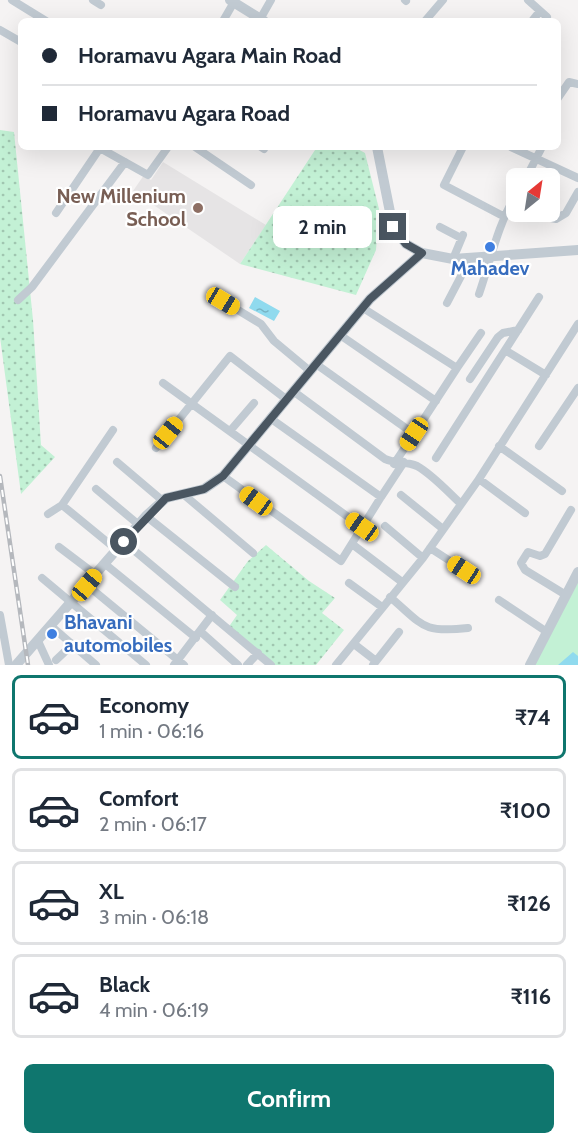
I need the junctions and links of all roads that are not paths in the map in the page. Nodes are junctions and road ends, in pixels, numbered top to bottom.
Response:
1 (12, 0) edge
2 (93, 0) edge
3 (271, 0) edge
4 (443, 0) edge
5 (528, 0) edge
6 (232, 1) edge
7 (101, 5) dead end
8 (540, 11) junction
9 (548, 17) dead end
10 (41, 18) edge
11 (224, 18) edge
12 (258, 18) edge
13 (262, 18) edge
14 (428, 18) edge
15 (534, 18) edge
16 (0, 30) edge
17 (18, 40) edge
18 (578, 84) edge
19 (561, 94) edge
20 (97, 150) edge
21 (104, 150) edge
22 (166, 150) edge
23 (200, 150) edge
24 (378, 150) edge
25 (462, 150) edge
26 (516, 150) edge
27 (541, 150) edge
28 (536, 161) junction
29 (125, 162) junction
30 (532, 168) edge
31 (578, 178) edge
32 (251, 184) dead end
33 (578, 192) edge
34 (506, 211) edge
35 (56, 213) dead end
36 (503, 216) junction
37 (560, 216) edge
38 (440, 227) dead end
39 (578, 250) edge
40 (422, 253) junction
41 (493, 256) junction
42 (453, 259) junction
43 (470, 259) junction
44 (479, 294) dead end
45 (540, 297) dead end
46 (18, 300) dead end
47 (223, 301) dead end
48 (447, 303) dead end
49 (363, 308) junction
50 (578, 324) edge
51 (518, 330) junction
52 (481, 333) dead end
53 (340, 335) junction
54 (505, 350) junction
55 (313, 368) junction
56 (457, 368) junction
57 (546, 375) junction
58 (470, 379) dead end
59 (163, 382) dead end
60 (578, 388) edge
61 (290, 395) junction
62 (436, 401) junction
63 (254, 402) dead end
64 (193, 403) junction
65 (270, 418) junction
66 (113, 430) dead end
67 (230, 431) junction
68 (414, 434) junction
69 (247, 446) junction
70 (499, 446) junction
71 (539, 446) dead end
72 (156, 448) dead end
73 (436, 458) dead end
74 (117, 462) dead end
75 (404, 462) junction
76 (394, 464) junction
77 (223, 476) junction
78 (479, 479) junction
79 (96, 489) dead end
80 (562, 491) dead end
81 (183, 494) junction
82 (401, 495) dead end
83 (381, 497) junction
84 (163, 501) junction
85 (461, 504) junction
86 (62, 505) junction
87 (571, 510) dead end
88 (525, 513) dead end
89 (48, 514) dead end
90 (143, 520) junction
91 (385, 526) dead end
92 (362, 527) junction
93 (443, 529) junction
94 (352, 544) junction
95 (121, 546) junction
96 (59, 547) dead end
97 (430, 548) junction
98 (253, 553) dead end
99 (423, 558) junction
100 (105, 564) junction
101 (464, 570) dead end
102 (578, 572) edge
103 (96, 575) junction
104 (42, 578) dead end
105 (402, 582) junction
106 (349, 583) dead end
107 (87, 585) junction
108 (235, 587) dead end
109 (566, 595) junction
110 (390, 597) junction
111 (499, 600) dead end
112 (71, 603) junction
113 (382, 607) junction
114 (0, 615) edge
115 (212, 615) junction
116 (51, 626) junction
117 (468, 628) dead end
118 (399, 632) dead end
119 (547, 632) junction
120 (199, 635) junction
121 (38, 641) junction
122 (73, 644) junction
123 (354, 644) junction
124 (258, 653) junction
125 (52, 663) edge
126 (90, 663) edge
127 (179, 663) edge
128 (375, 663) edge
129 (9, 665) edge
130 (16, 665) edge
131 (146, 665) edge
132 (238, 665) edge
133 (247, 665) edge
134 (271, 665) edge
135 (336, 665) edge
136 (530, 665) edge

1 - 10 street
2 - 7 street
3 - 13 street
4 - 14 street
5 - 8 street
6 - 11 street
6 - 12 street
8 - 9 street
8 - 15 street
16 - 17 street
18 - 19 street
20 - 35 street
21 - 29 street
22 - 29 street
23 - 32 street
24 - 40 street
25 - 36 street
26 - 28 street
27 - 28 street
28 - 30 street
28 - 31 street
29 - 46 street
33 - 37 street
34 - 36 street
36 - 41 street
38 - 42 street
39 - 41 street
40 - 42 street
40 - 49 street
41 - 43 street
41 - 44 street
42 - 43 street
43 - 48 street
45 - 51 street
47 - 55 street
49 - 53 street
49 - 56 street
50 - 57 street
51 - 54 street
51 - 58 street
52 - 56 street
53 - 55 street
53 - 62 street
54 - 57 street
54 - 73 street
55 - 61 street
55 - 68 street
56 - 62 street
57 - 70 street
59 - 64 street
60 - 71 street
61 - 64 street
61 - 65 street
61 - 76 street
62 - 68 street
63 - 67 street
64 - 67 street
64 - 72 street
65 - 69 street
65 - 83 street
66 - 86 street
67 - 69 street
68 - 76 street
69 - 77 street
69 - 92 street
70 - 78 street
70 - 80 street
74 - 84 street
75 - 76 street
75 - 83 street
75 - 85 street
77 - 81 street
77 - 94 street
78 - 85 street
78 - 88 street
79 - 90 street
81 - 84 street
81 - 98 street
82 - 93 street
83 - 92 street
84 - 90 street
85 - 93 street
86 - 89 street
86 - 95 street
87 - 109 street
90 - 95 street
90 - 108 street
91 - 99 street
92 - 94 street
93 - 97 street
94 - 105 street
95 - 100 street
95 - 115 street
96 - 103 street
97 - 99 street
97 - 101 street
99 - 105 street
100 - 103 street
100 - 120 street
102 - 109 street
103 - 107 street
104 - 112 street
105 - 110 street
106 - 113 street
107 - 112 street
107 - 127 street
109 - 119 street
110 - 113 street
110 - 117 street
111 - 119 street
112 - 116 street
112 - 131 street
113 - 123 street
114 - 129 street
115 - 120 street
115 - 124 street
116 - 121 street
116 - 122 street
118 - 128 street
119 - 136 street
120 - 127 street
120 - 132 street
121 - 125 street
121 - 130 street
122 - 125 street
122 - 126 street
123 - 128 street
123 - 135 street
124 - 133 street
124 - 134 street

